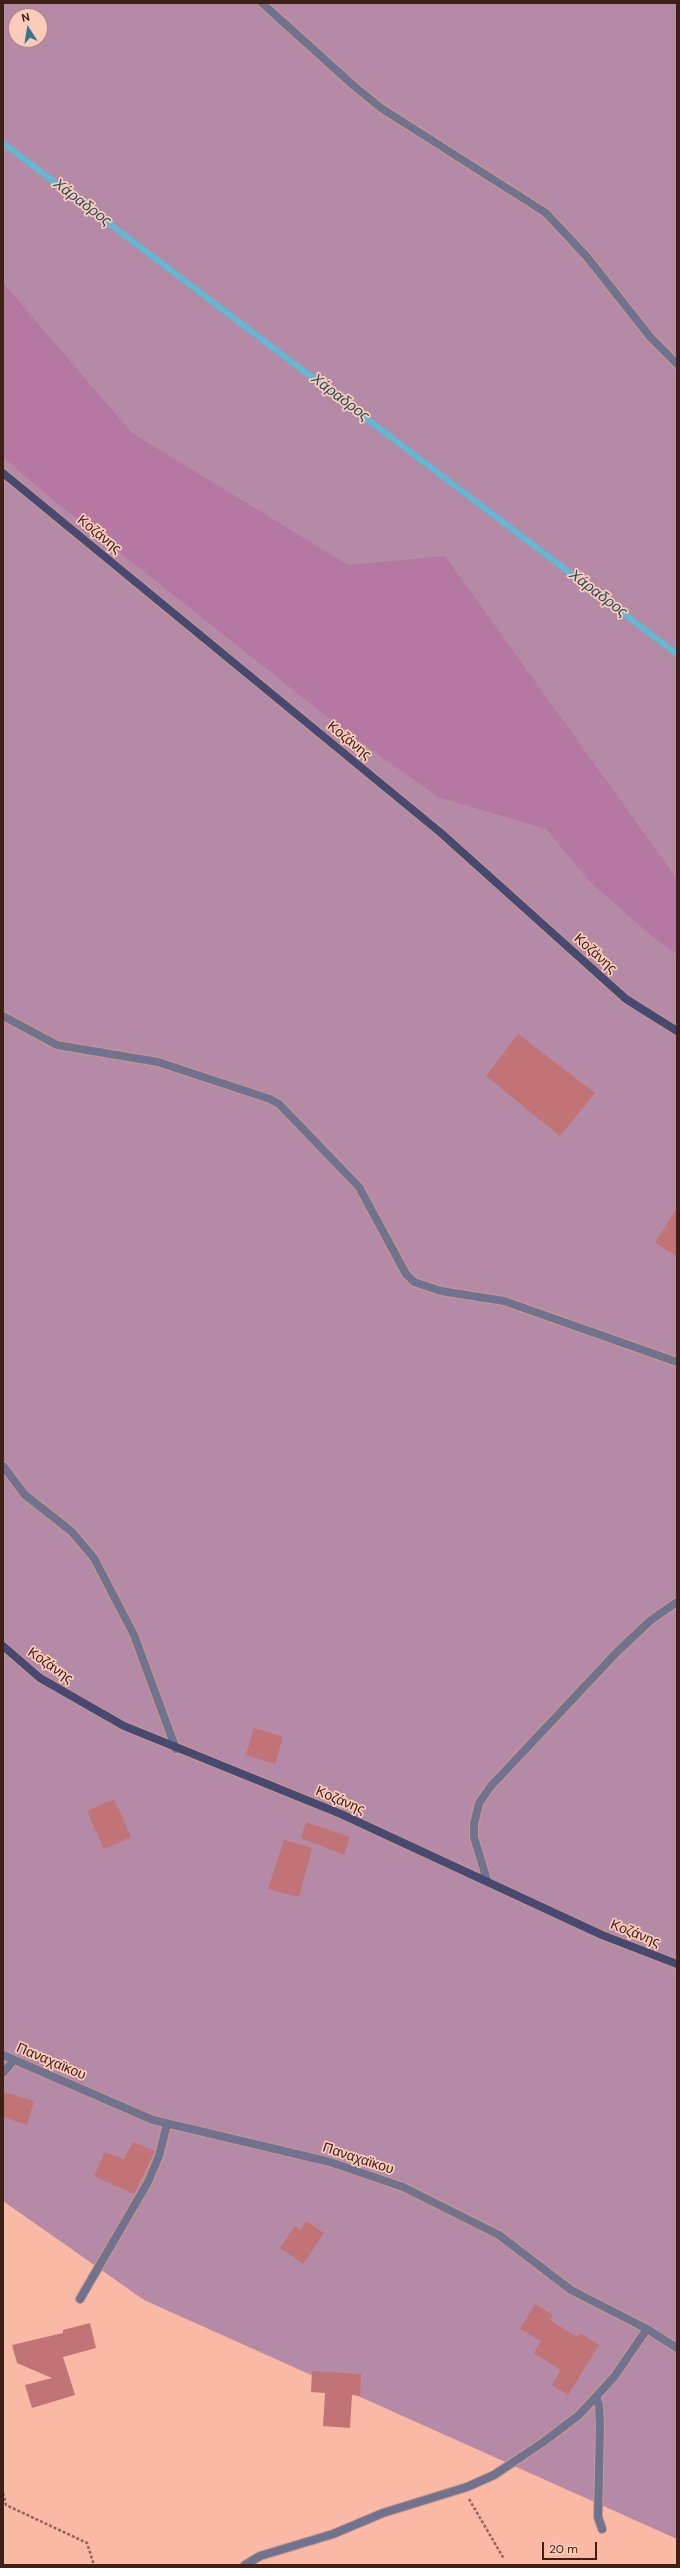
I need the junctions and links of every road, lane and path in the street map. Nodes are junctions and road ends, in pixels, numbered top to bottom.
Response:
1 (262, 3) edge
2 (677, 364) edge
3 (3, 473) edge
4 (3, 1016) edge
5 (677, 1031) edge
6 (677, 1362) edge
7 (3, 1466) edge
8 (677, 1602) edge
9 (3, 1646) edge
10 (176, 1749) junction
11 (487, 1880) junction
12 (677, 1964) edge
13 (3, 2055) edge
14 (14, 2060) junction
15 (3, 2072) edge
16 (167, 2124) junction
17 (80, 2299) dead end
18 (646, 2329) junction
19 (677, 2348) edge
20 (596, 2397) junction
21 (468, 2487) junction
22 (3, 2493) edge
23 (602, 2529) dead end
24 (504, 2560) dead end
25 (94, 2565) edge
26 (245, 2565) edge

1 - 2 street
3 - 5 street, Κοζάνης
4 - 6 street
7 - 10 street
8 - 11 street
9 - 10 street, Κοζάνης
10 - 11 street, Κοζάνης
11 - 12 street, Κοζάνης
13 - 14 street, Παναχαϊκου
14 - 15 street
14 - 16 street, Παναχαϊκου
16 - 17 street
16 - 18 street, Παναχαϊκου
18 - 19 street, Παναχαϊκου
18 - 20 street
20 - 21 street
20 - 23 street
21 - 24 path
21 - 26 street
22 - 25 path

